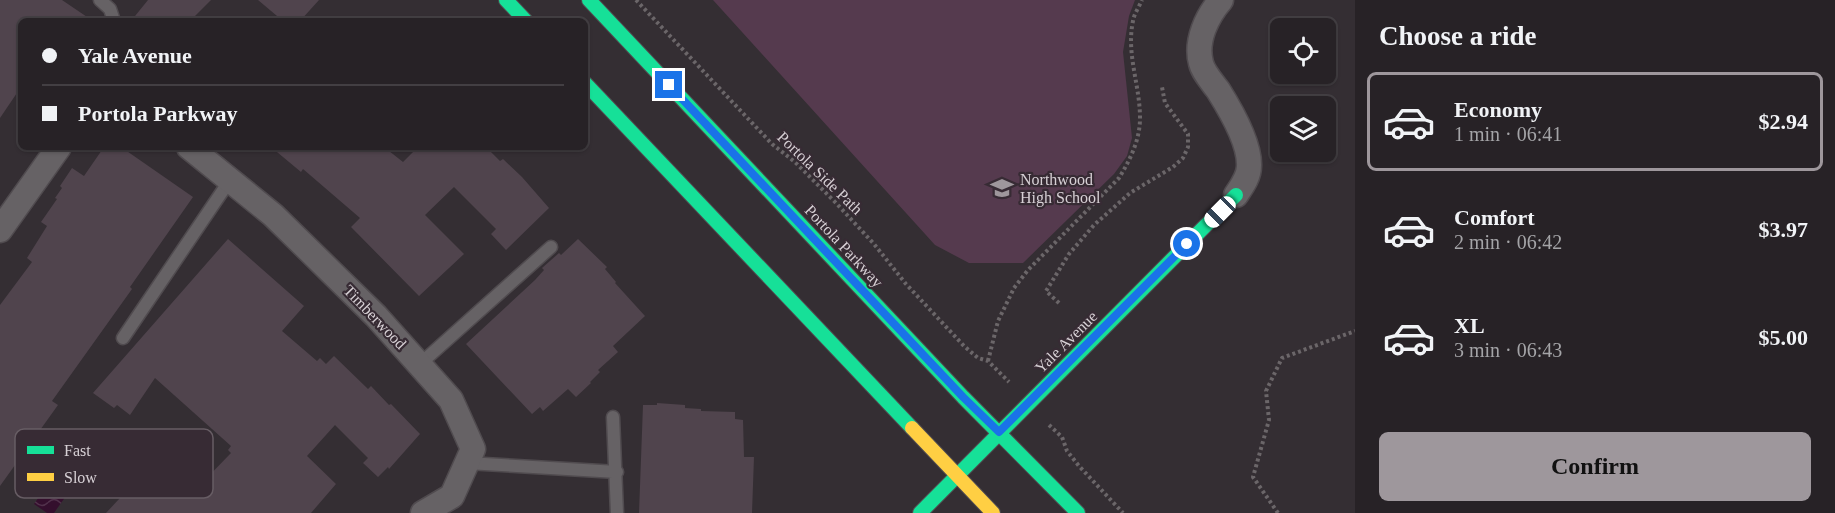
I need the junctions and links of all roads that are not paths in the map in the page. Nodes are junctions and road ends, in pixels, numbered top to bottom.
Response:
1 (100, 0) edge
2 (506, 0) edge
3 (589, 0) edge
4 (1221, 0) edge
5 (113, 18) edge
6 (523, 18) edge
7 (588, 86) edge
8 (57, 150) edge
9 (202, 151) edge
10 (230, 180) junction
11 (1236, 195) joint
12 (0, 230) edge
13 (551, 247) dead end
14 (123, 338) dead end
15 (420, 364) junction
16 (613, 417) dead end
17 (999, 432) junction
18 (467, 463) junction
19 (617, 472) junction
20 (957, 476) junction
21 (430, 511) edge
22 (617, 513) edge
23 (920, 513) edge
24 (993, 513) edge
25 (1078, 513) edge

1 - 5 lane
2 - 6 main road
3 - 17 main road, Portola Parkway
4 - 11 street
7 - 20 main road
8 - 12 street
9 - 10 street, Timberwood
10 - 14 lane
10 - 15 street, Timberwood
11 - 17 main road, Yale Avenue
13 - 15 lane
15 - 18 street, Timberwood
16 - 19 lane
17 - 20 main road, Yale Avenue
17 - 25 main road, Portola Parkway
18 - 19 lane
18 - 21 street, Timberwood
19 - 22 lane
20 - 23 main road, Yale Avenue
20 - 24 main road

